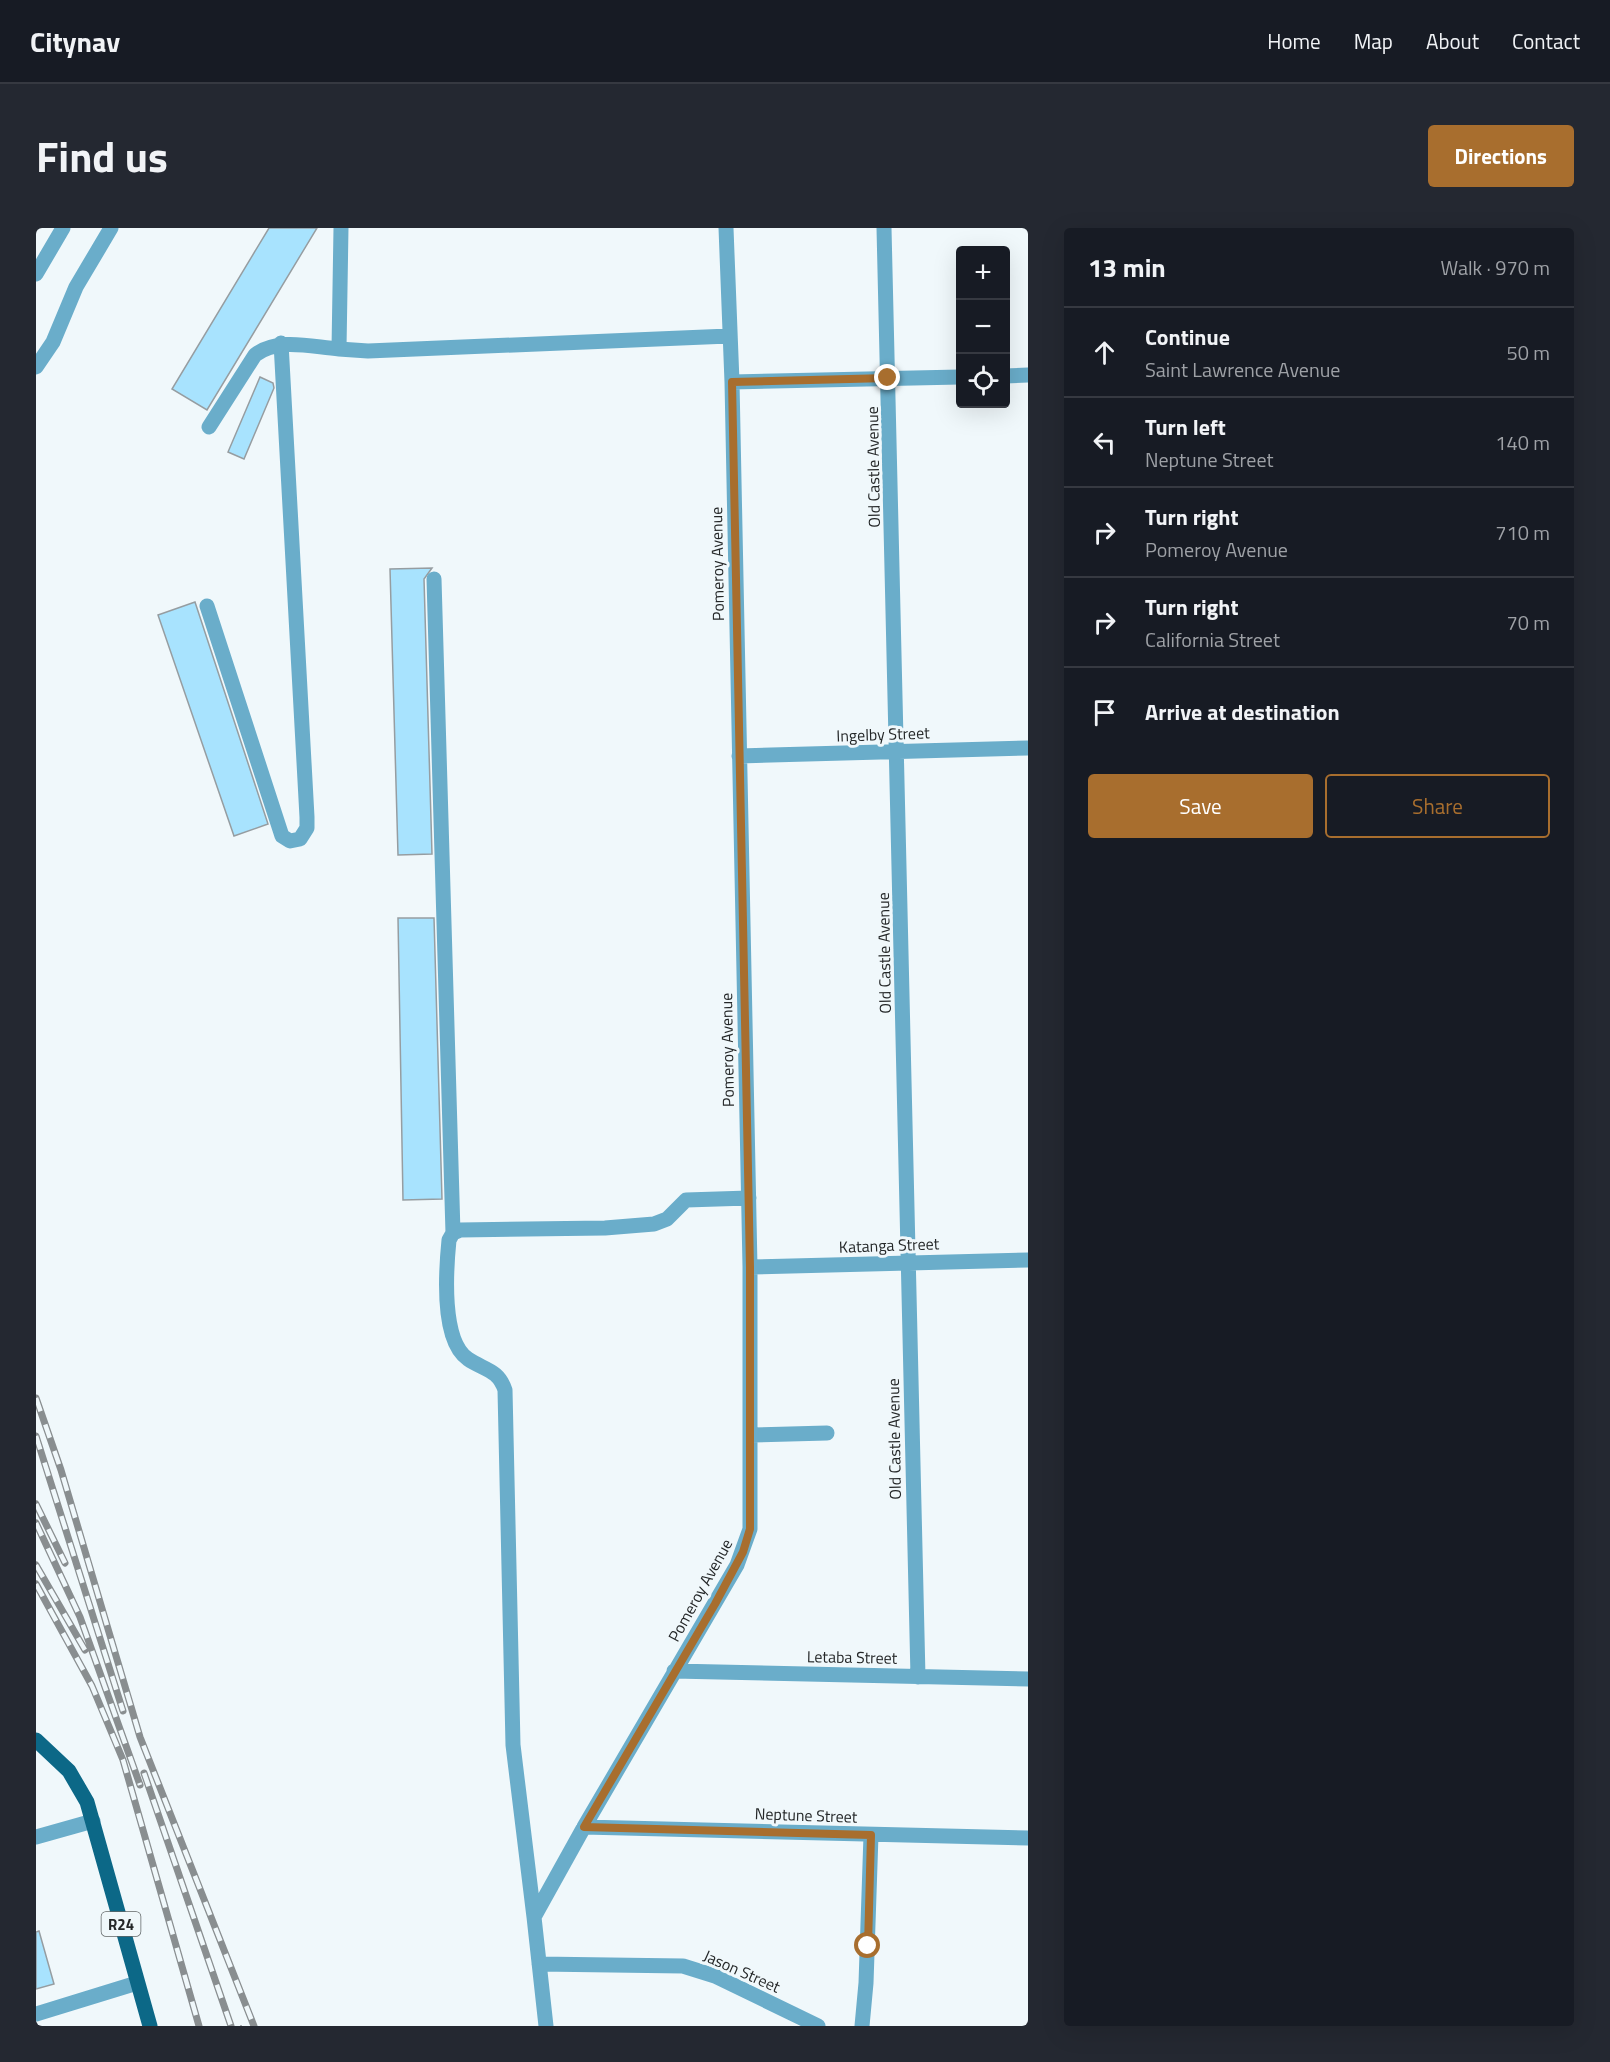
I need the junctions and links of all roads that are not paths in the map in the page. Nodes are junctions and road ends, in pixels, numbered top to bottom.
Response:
1 (63, 228) edge
2 (111, 228) edge
3 (341, 228) edge
4 (726, 228) edge
5 (884, 228) edge
6 (36, 274) edge
7 (729, 336) junction
8 (281, 343) junction
9 (339, 348) junction
10 (36, 366) edge
11 (1028, 375) edge
12 (1010, 376) edge
13 (956, 377) edge
14 (888, 378) junction
15 (732, 382) junction
16 (209, 428) dead end
17 (435, 579) dead end
18 (207, 606) dead end
19 (1028, 748) edge
20 (898, 751) junction
21 (739, 756) junction
22 (749, 1198) junction
23 (453, 1233) junction
24 (1028, 1260) edge
25 (908, 1262) junction
26 (750, 1267) junction
27 (827, 1433) dead end
28 (751, 1435) junction
29 (674, 1671) junction
30 (918, 1677) junction
31 (1028, 1679) edge
32 (36, 1740) edge
33 (93, 1821) junction
34 (584, 1827) junction
35 (871, 1835) junction
36 (36, 1837) edge
37 (1028, 1838) edge
38 (534, 1917) junction
39 (539, 1964) junction
40 (137, 1983) junction
41 (36, 2014) edge
42 (150, 2026) edge
43 (546, 2026) edge
44 (818, 2026) edge
45 (862, 2026) edge

1 - 6 street
2 - 10 street
3 - 9 street
4 - 7 street, Pomeroy Avenue
5 - 14 street, Old Castle Avenue
7 - 9 street
7 - 15 street, Pomeroy Avenue
8 - 9 street
8 - 16 street
8 - 18 street
11 - 12 street
13 - 14 street
14 - 15 street
14 - 20 street, Old Castle Avenue
15 - 21 street, Pomeroy Avenue
17 - 23 street
19 - 20 street, Ingelby Street
20 - 21 street, Ingelby Street
20 - 25 street, Old Castle Avenue
21 - 22 street, Pomeroy Avenue
22 - 23 street
22 - 26 street, Pomeroy Avenue
23 - 38 street
24 - 25 street, Katanga Street
25 - 26 street, Katanga Street
25 - 30 street, Old Castle Avenue
26 - 28 street, Pomeroy Avenue
27 - 28 street
28 - 29 street, Pomeroy Avenue
29 - 30 street, Letaba Street
29 - 34 street, Pomeroy Avenue
30 - 31 street, Letaba Street
32 - 33 main road, R24
33 - 36 street
33 - 40 main road, R24
34 - 35 street, Neptune Street
34 - 38 street, Pomeroy Avenue
35 - 37 street, Neptune Street
35 - 45 street
38 - 39 street
39 - 43 street
39 - 44 street, Jason Street
40 - 41 street
40 - 42 main road, R24

